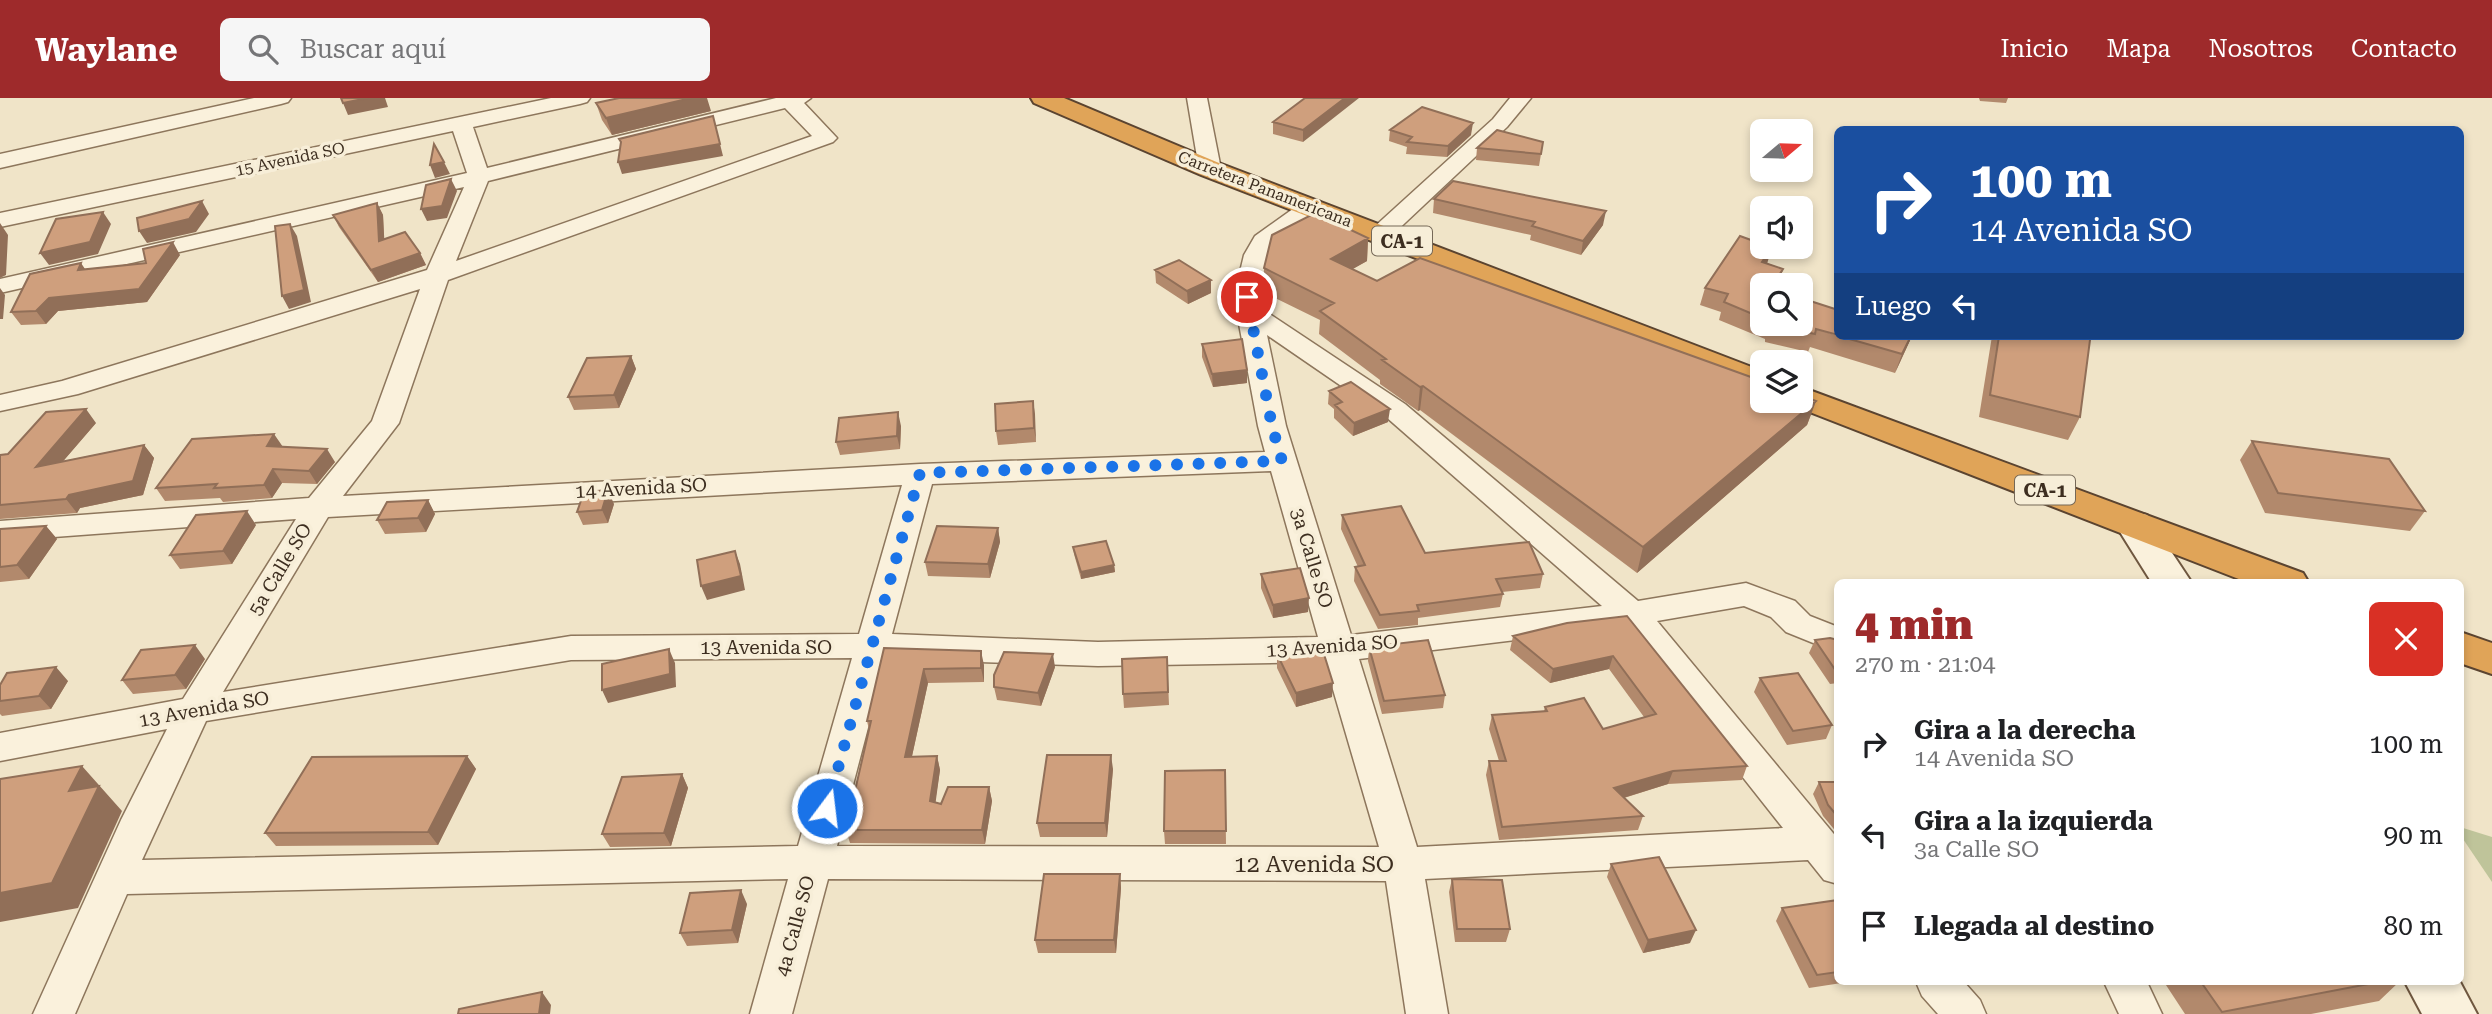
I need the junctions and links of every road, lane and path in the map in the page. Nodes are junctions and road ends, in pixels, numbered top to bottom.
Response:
1 (281, 98) edge
2 (580, 98) edge
3 (1043, 98) edge
4 (1196, 98) edge
5 (1521, 98) edge
6 (796, 100) edge
7 (461, 123) junction
8 (0, 161) edge
9 (1210, 169) junction
10 (479, 177) junction
11 (1312, 206) junction
12 (0, 220) edge
13 (1381, 233) junction
14 (438, 275) junction
15 (0, 286) edge
16 (1250, 312) junction
17 (1750, 377) edge
18 (1813, 402) edge
19 (0, 403) edge
20 (1282, 461) junction
21 (920, 473) junction
22 (318, 506) junction
23 (2134, 524) junction
24 (0, 531) edge
25 (2169, 579) edge
26 (2278, 579) edge
27 (1632, 614) junction
28 (1834, 639) edge
29 (870, 646) junction
30 (1340, 649) junction
31 (2464, 649) edge
32 (2492, 659) edge
33 (194, 710) junction
34 (0, 747) edge
35 (1826, 856) edge
36 (812, 862) junction
37 (1403, 864) junction
38 (115, 877) junction
39 (1940, 985) edge
40 (2126, 985) edge
41 (2433, 985) edge
42 (54, 1014) edge
43 (771, 1014) edge
44 (1427, 1014) edge
45 (1965, 1014) edge
46 (2141, 1014) edge
47 (2451, 1014) edge

1 - 8 street
2 - 7 street, 15 Avenida SO
3 - 9 highway, Carretera Panamericana / CA-1
4 - 9 street
5 - 13 street
6 - 10 street
6 - 14 street
7 - 10 street
7 - 12 street, 15 Avenida SO
9 - 11 highway, Carretera Panamericana / CA-1
10 - 14 street, 5a Calle SO
10 - 15 street
11 - 13 highway, Carretera Panamericana / CA-1
11 - 16 street, 3a Calle SO
13 - 17 highway, Carretera Panamericana / CA-1
14 - 19 street
14 - 22 street, 5a Calle SO
16 - 20 street, 3a Calle SO
16 - 27 street
18 - 23 highway, CA-1
20 - 21 street, 14 Avenida SO
20 - 30 street, 3a Calle SO
21 - 22 street, 14 Avenida SO
21 - 29 street, 4a Calle SO
22 - 24 street, 14 Avenida SO
22 - 33 street, 5a Calle SO
23 - 25 street
23 - 26 highway, CA-1
27 - 28 street, 13 Avenida SO
27 - 30 street, 13 Avenida SO
27 - 35 street
29 - 30 street, 13 Avenida SO
29 - 33 street, 13 Avenida SO
29 - 36 street, 4a Calle SO
30 - 37 street, 3a Calle SO
31 - 32 highway
33 - 34 street, 13 Avenida SO
33 - 38 street, 5a Calle SO
35 - 37 street, 12 Avenida SO
36 - 37 street, 12 Avenida SO
36 - 38 street, 12 Avenida SO
36 - 43 street, 4a Calle SO
37 - 44 street, 3a Calle SO
38 - 42 street, 5a Calle SO
39 - 45 street
40 - 46 street
41 - 47 street

